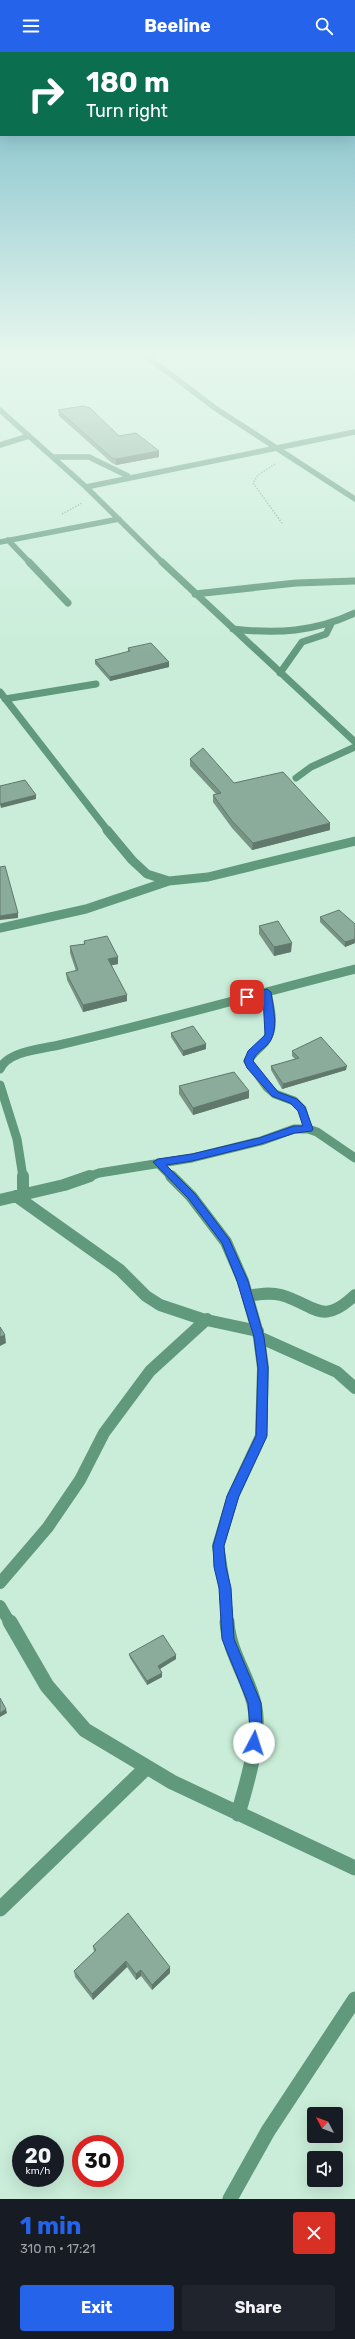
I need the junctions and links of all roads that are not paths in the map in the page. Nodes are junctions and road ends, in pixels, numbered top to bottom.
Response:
1 (241, 455) edge
2 (288, 455) edge
3 (53, 457) joint
4 (130, 477) junction
5 (86, 487) junction
6 (355, 498) edge
7 (119, 519) junction
8 (8, 540) junction
9 (0, 542) edge
10 (355, 581) edge
11 (195, 594) junction
12 (68, 603) dead end
13 (355, 613) edge
14 (331, 624) junction
15 (233, 629) junction
16 (280, 673) junction
17 (96, 684) dead end
18 (2, 696) edge
19 (355, 742) edge
20 (355, 747) edge
21 (296, 778) dead end
22 (353, 844) edge
23 (169, 881) junction
24 (0, 928) edge
25 (355, 969) edge
26 (267, 992) junction
27 (0, 1069) edge
28 (0, 1085) edge
29 (308, 1129) junction
30 (355, 1158) edge
31 (158, 1162) junction
32 (20, 1195) junction
33 (0, 1200) edge
34 (355, 1295) edge
35 (247, 1296) junction
36 (208, 1319) junction
37 (258, 1334) junction
38 (355, 1388) edge
39 (0, 1583) edge
40 (0, 1606) edge
41 (147, 1767) junction
42 (238, 1814) junction
43 (355, 1868) edge
44 (0, 1909) edge
45 (355, 1999) edge
46 (230, 2199) edge

1 - 4 street
2 - 6 street
3 - 4 street
3 - 5 street
4 - 5 street
5 - 7 street
7 - 8 street
7 - 11 street
8 - 9 street
8 - 12 street
10 - 11 street
11 - 15 street
13 - 14 street
14 - 15 street
14 - 16 street
15 - 16 street
16 - 19 street
17 - 18 street
18 - 23 street
20 - 21 street
22 - 23 street
23 - 24 street
25 - 26 street
26 - 27 street
26 - 29 street
28 - 32 street
29 - 30 street
29 - 31 street
31 - 32 street
31 - 35 street
32 - 33 street
32 - 36 street
34 - 35 street
35 - 37 street
36 - 37 street
36 - 39 street
37 - 38 street
37 - 42 street
40 - 41 street
41 - 42 street
41 - 44 street
42 - 43 street
45 - 46 street

